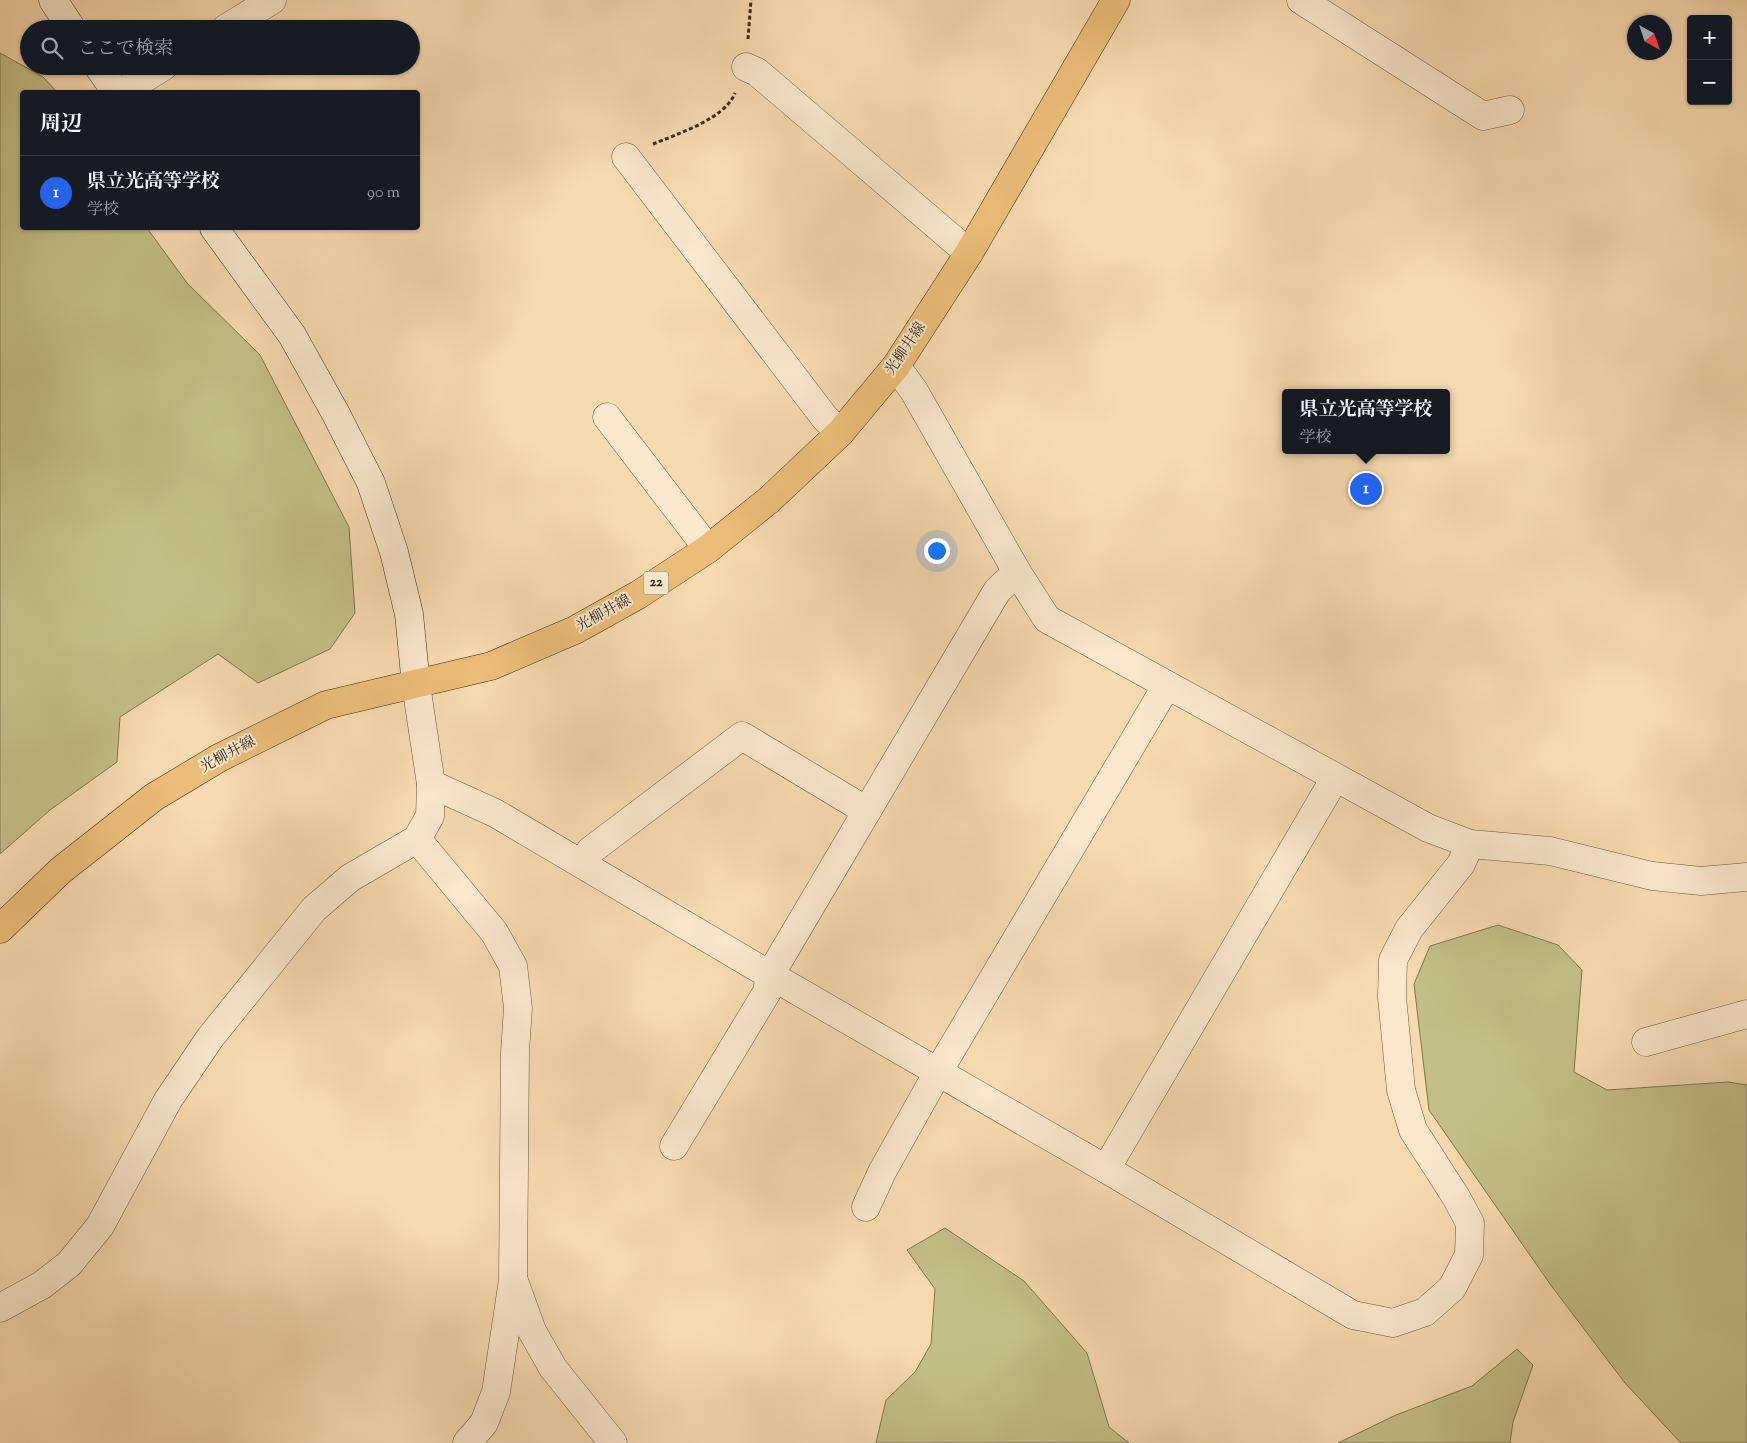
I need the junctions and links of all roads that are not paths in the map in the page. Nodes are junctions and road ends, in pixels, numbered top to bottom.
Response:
1 (53, 0) edge
2 (272, 0) edge
3 (1301, 0) edge
4 (1109, 2) edge
5 (66, 20) edge
6 (240, 20) edge
7 (746, 67) road end
8 (104, 75) edge
9 (149, 75) edge
10 (115, 90) edge
11 (125, 90) edge
12 (1510, 110) dead end
13 (626, 157) road end
14 (215, 230) edge
15 (969, 253) junction
16 (896, 366) junction
17 (607, 417) dead end
18 (840, 433) junction
19 (708, 549) junction
20 (1017, 572) junction
21 (416, 685) junction
22 (1167, 685) junction
23 (1335, 778) junction
24 (431, 784) junction
25 (867, 811) junction
26 (417, 839) junction
27 (1470, 844) junction
28 (584, 865) junction
29 (1747, 877) edge
30 (0, 929) edge
31 (770, 974) junction
32 (1747, 1014) edge
33 (1646, 1042) dead end
34 (938, 1072) junction
35 (674, 1146) dead end
36 (1106, 1169) junction
37 (866, 1207) dead end
38 (513, 1280) junction
39 (0, 1308) edge
40 (468, 1443) edge
41 (613, 1443) edge

1 - 5 street
2 - 6 street
3 - 12 street
4 - 15 main road, 光柳井線 / 22
7 - 15 street
8 - 10 street
9 - 11 street
13 - 18 street
14 - 21 street
15 - 16 main road, 光柳井線 / 22
16 - 18 main road, 光柳井線 / 22
16 - 20 street
17 - 19 street
18 - 19 main road, 光柳井線 / 22
19 - 21 main road, 光柳井線 / 22
20 - 22 street
20 - 25 street
21 - 24 street
21 - 30 main road, 光柳井線 / 22
22 - 23 street
22 - 34 street
23 - 27 street
23 - 36 street
24 - 26 street
24 - 28 street
25 - 28 street
25 - 31 street
26 - 38 street
26 - 39 street
27 - 29 street
27 - 36 street
28 - 31 street
31 - 34 street
31 - 35 street
32 - 33 street
34 - 36 street
34 - 37 street
38 - 40 street
38 - 41 street

